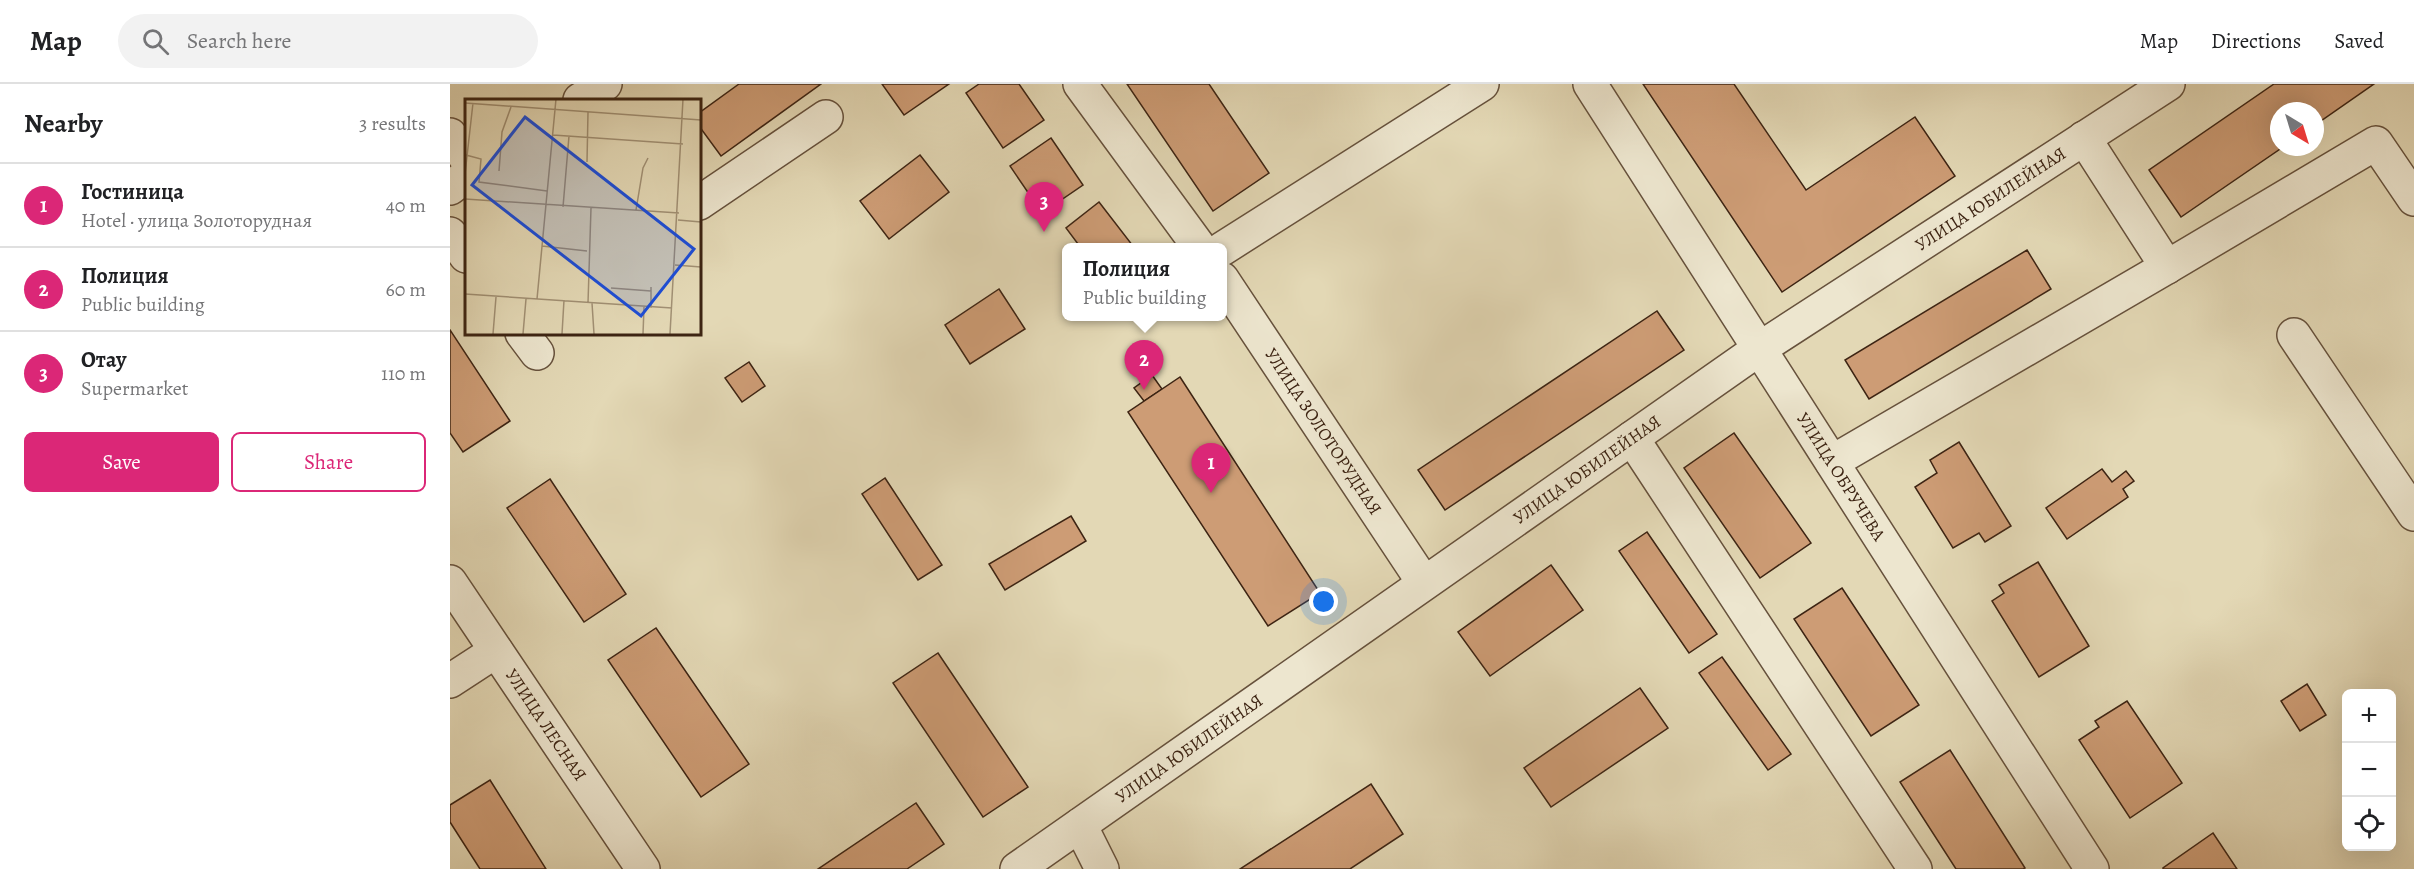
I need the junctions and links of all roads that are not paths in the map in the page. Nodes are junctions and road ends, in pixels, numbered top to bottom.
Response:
1 (605, 84) edge
2 (1080, 84) edge
3 (1482, 84) edge
4 (1590, 84) edge
5 (2168, 84) edge
6 (582, 99) edge
7 (826, 117) dead end
8 (450, 135) edge
9 (2084, 138) junction
10 (465, 157) edge
11 (465, 177) edge
12 (450, 188) edge
13 (2414, 199) edge
14 (700, 202) edge
15 (450, 234) edge
16 (1196, 243) edge
17 (1227, 246) edge
18 (465, 255) edge
19 (2167, 267) junction
20 (1227, 287) edge
21 (2294, 335) dead end
22 (1759, 349) junction
23 (1632, 438) junction
24 (1832, 462) junction
25 (2414, 514) edge
26 (450, 582) edge
27 (1424, 584) junction
28 (496, 651) junction
29 (450, 681) edge
30 (1080, 825) junction
31 (643, 869) edge
32 (1017, 869) edge
33 (1102, 869) edge
34 (1914, 869) edge
35 (2092, 869) edge

1 - 6 street
2 - 16 street
3 - 17 street
4 - 22 street, УЛИЦА ОБРУЧЕВА
5 - 9 street, УЛИЦА ЮБИЛЕЙНАЯ
7 - 14 street
8 - 10 street
9 - 19 street
9 - 22 street, УЛИЦА ЮБИЛЕЙНАЯ
11 - 12 street
13 - 19 street
15 - 18 street
19 - 24 street
20 - 27 street, УЛИЦА ЗОЛОТОРУДНАЯ
21 - 25 street
22 - 23 street, УЛИЦА ЮБИЛЕЙНАЯ
22 - 24 street, УЛИЦА ОБРУЧЕВА
23 - 27 street, УЛИЦА ЮБИЛЕЙНАЯ
23 - 34 street
24 - 35 street, УЛИЦА ОБРУЧЕВА
26 - 28 street, УЛИЦА ЛЕСНАЯ
27 - 30 street, УЛИЦА ЮБИЛЕЙНАЯ
28 - 29 street
28 - 31 street, УЛИЦА ЛЕСНАЯ
30 - 32 street, УЛИЦА ЮБИЛЕЙНАЯ
30 - 33 street

